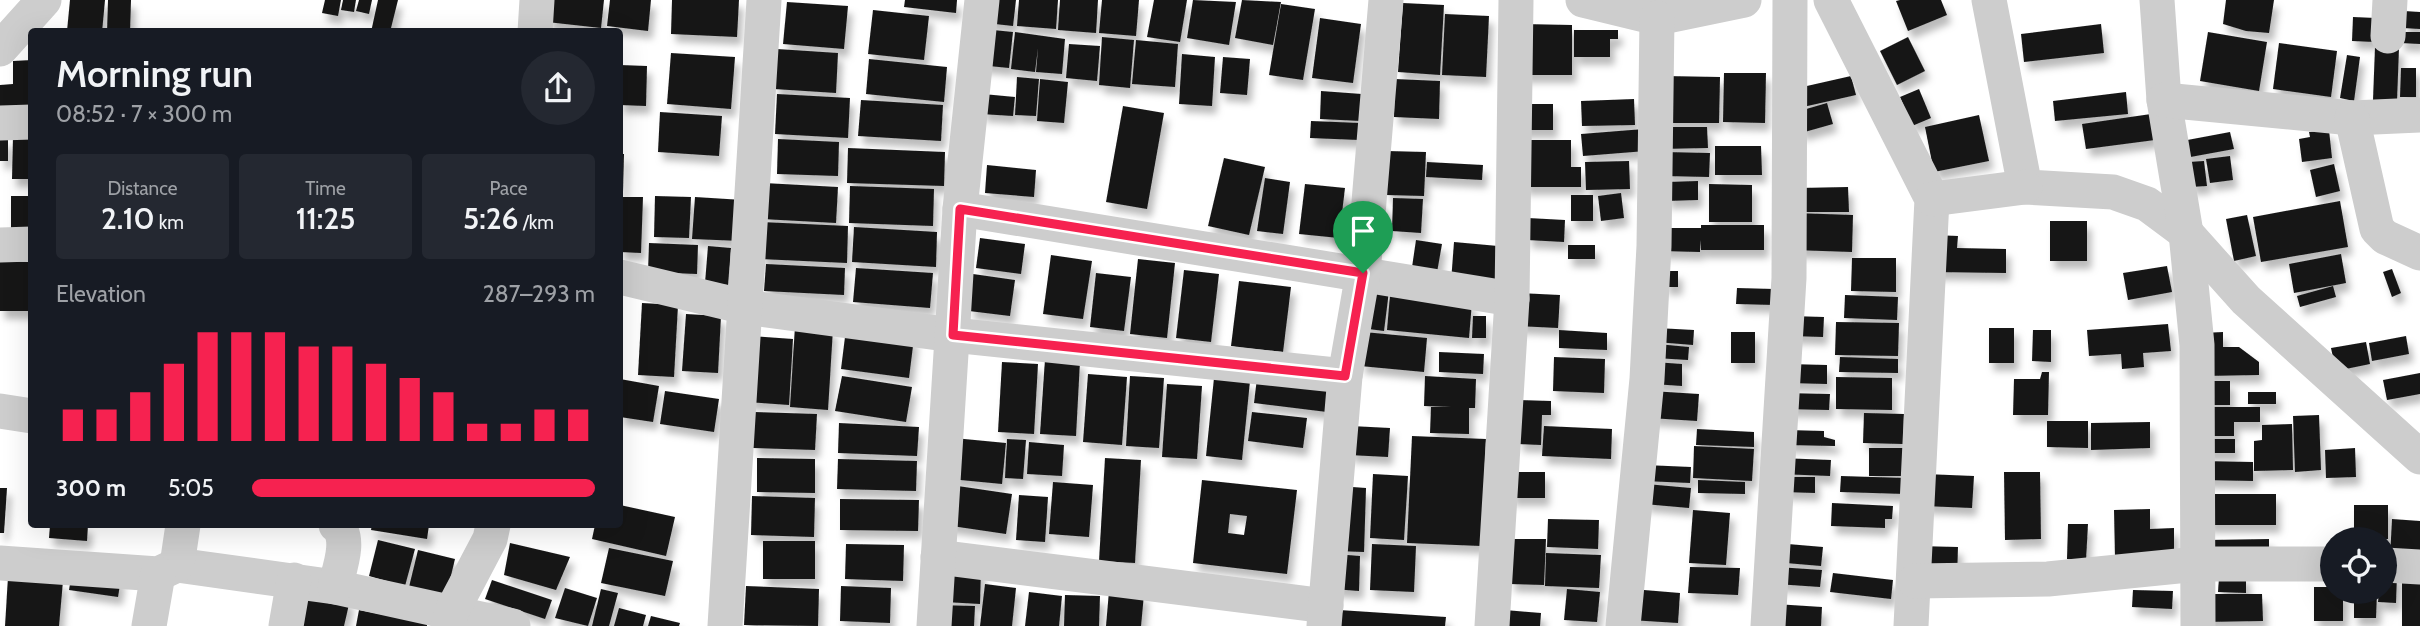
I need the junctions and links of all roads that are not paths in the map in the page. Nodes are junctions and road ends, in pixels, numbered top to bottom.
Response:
1 (44, 0) edge
2 (537, 0) edge
3 (764, 0) edge
4 (982, 0) edge
5 (1386, 0) edge
6 (1516, 0) edge
7 (1583, 0) edge
8 (1744, 0) edge
9 (1790, 0) edge
10 (1831, 0) edge
11 (1989, 0) edge
12 (2157, 0) edge
13 (2390, 0) edge
14 (1657, 19) junction
15 (535, 28) edge
16 (2388, 36) dead end
17 (0, 49) edge
18 (2164, 100) junction
19 (2420, 115) edge
20 (2352, 118) junction
21 (28, 122) edge
22 (0, 123) edge
23 (2025, 187) junction
24 (1932, 199) junction
25 (960, 209) junction
26 (2186, 233) junction
27 (28, 244) edge
28 (0, 245) edge
29 (2420, 253) edge
30 (1363, 273) junction
31 (623, 278) edge
32 (1512, 299) junction
33 (745, 307) junction
34 (953, 335) junction
35 (1345, 376) junction
36 (0, 411) edge
37 (28, 415) edge
38 (2420, 457) edge
39 (182, 528) edge
40 (340, 528) edge
41 (492, 528) edge
42 (938, 557) junction
43 (0, 563) edge
44 (2199, 564) junction
45 (2320, 564) edge
46 (2397, 566) edge
47 (2420, 567) edge
48 (168, 569) junction
49 (294, 580) junction
50 (1915, 581) junction
51 (335, 587) junction
52 (1325, 616) edge
53 (449, 619) edge
54 (149, 626) edge
55 (286, 626) edge
56 (513, 626) edge
57 (725, 626) edge
58 (934, 626) edge
59 (1492, 626) edge
60 (1623, 626) edge
61 (1768, 626) edge
62 (1911, 626) edge
63 (2197, 626) edge

1 - 17 street
2 - 15 street
3 - 33 street
4 - 25 street
5 - 30 street
6 - 32 street
7 - 14 street
8 - 14 street
9 - 61 street
10 - 24 street
11 - 23 street
12 - 18 street
13 - 16 street
14 - 60 street
18 - 20 street
18 - 26 street
19 - 20 street
20 - 29 street
21 - 22 street
23 - 24 street
23 - 26 street
24 - 50 street
25 - 30 street
25 - 34 street
26 - 38 street
26 - 44 street
27 - 28 street
30 - 32 street
30 - 35 street
31 - 33 street
32 - 59 street
33 - 34 street
33 - 57 street
34 - 35 street
34 - 42 street
35 - 52 street
36 - 37 street
39 - 48 street
40 - 51 street
41 - 53 street
42 - 52 street
42 - 58 street
43 - 48 street
44 - 45 street
44 - 50 street
44 - 63 street
46 - 47 street
48 - 49 street
48 - 54 street
49 - 51 street
49 - 55 street
50 - 62 street
51 - 53 street
53 - 56 street

